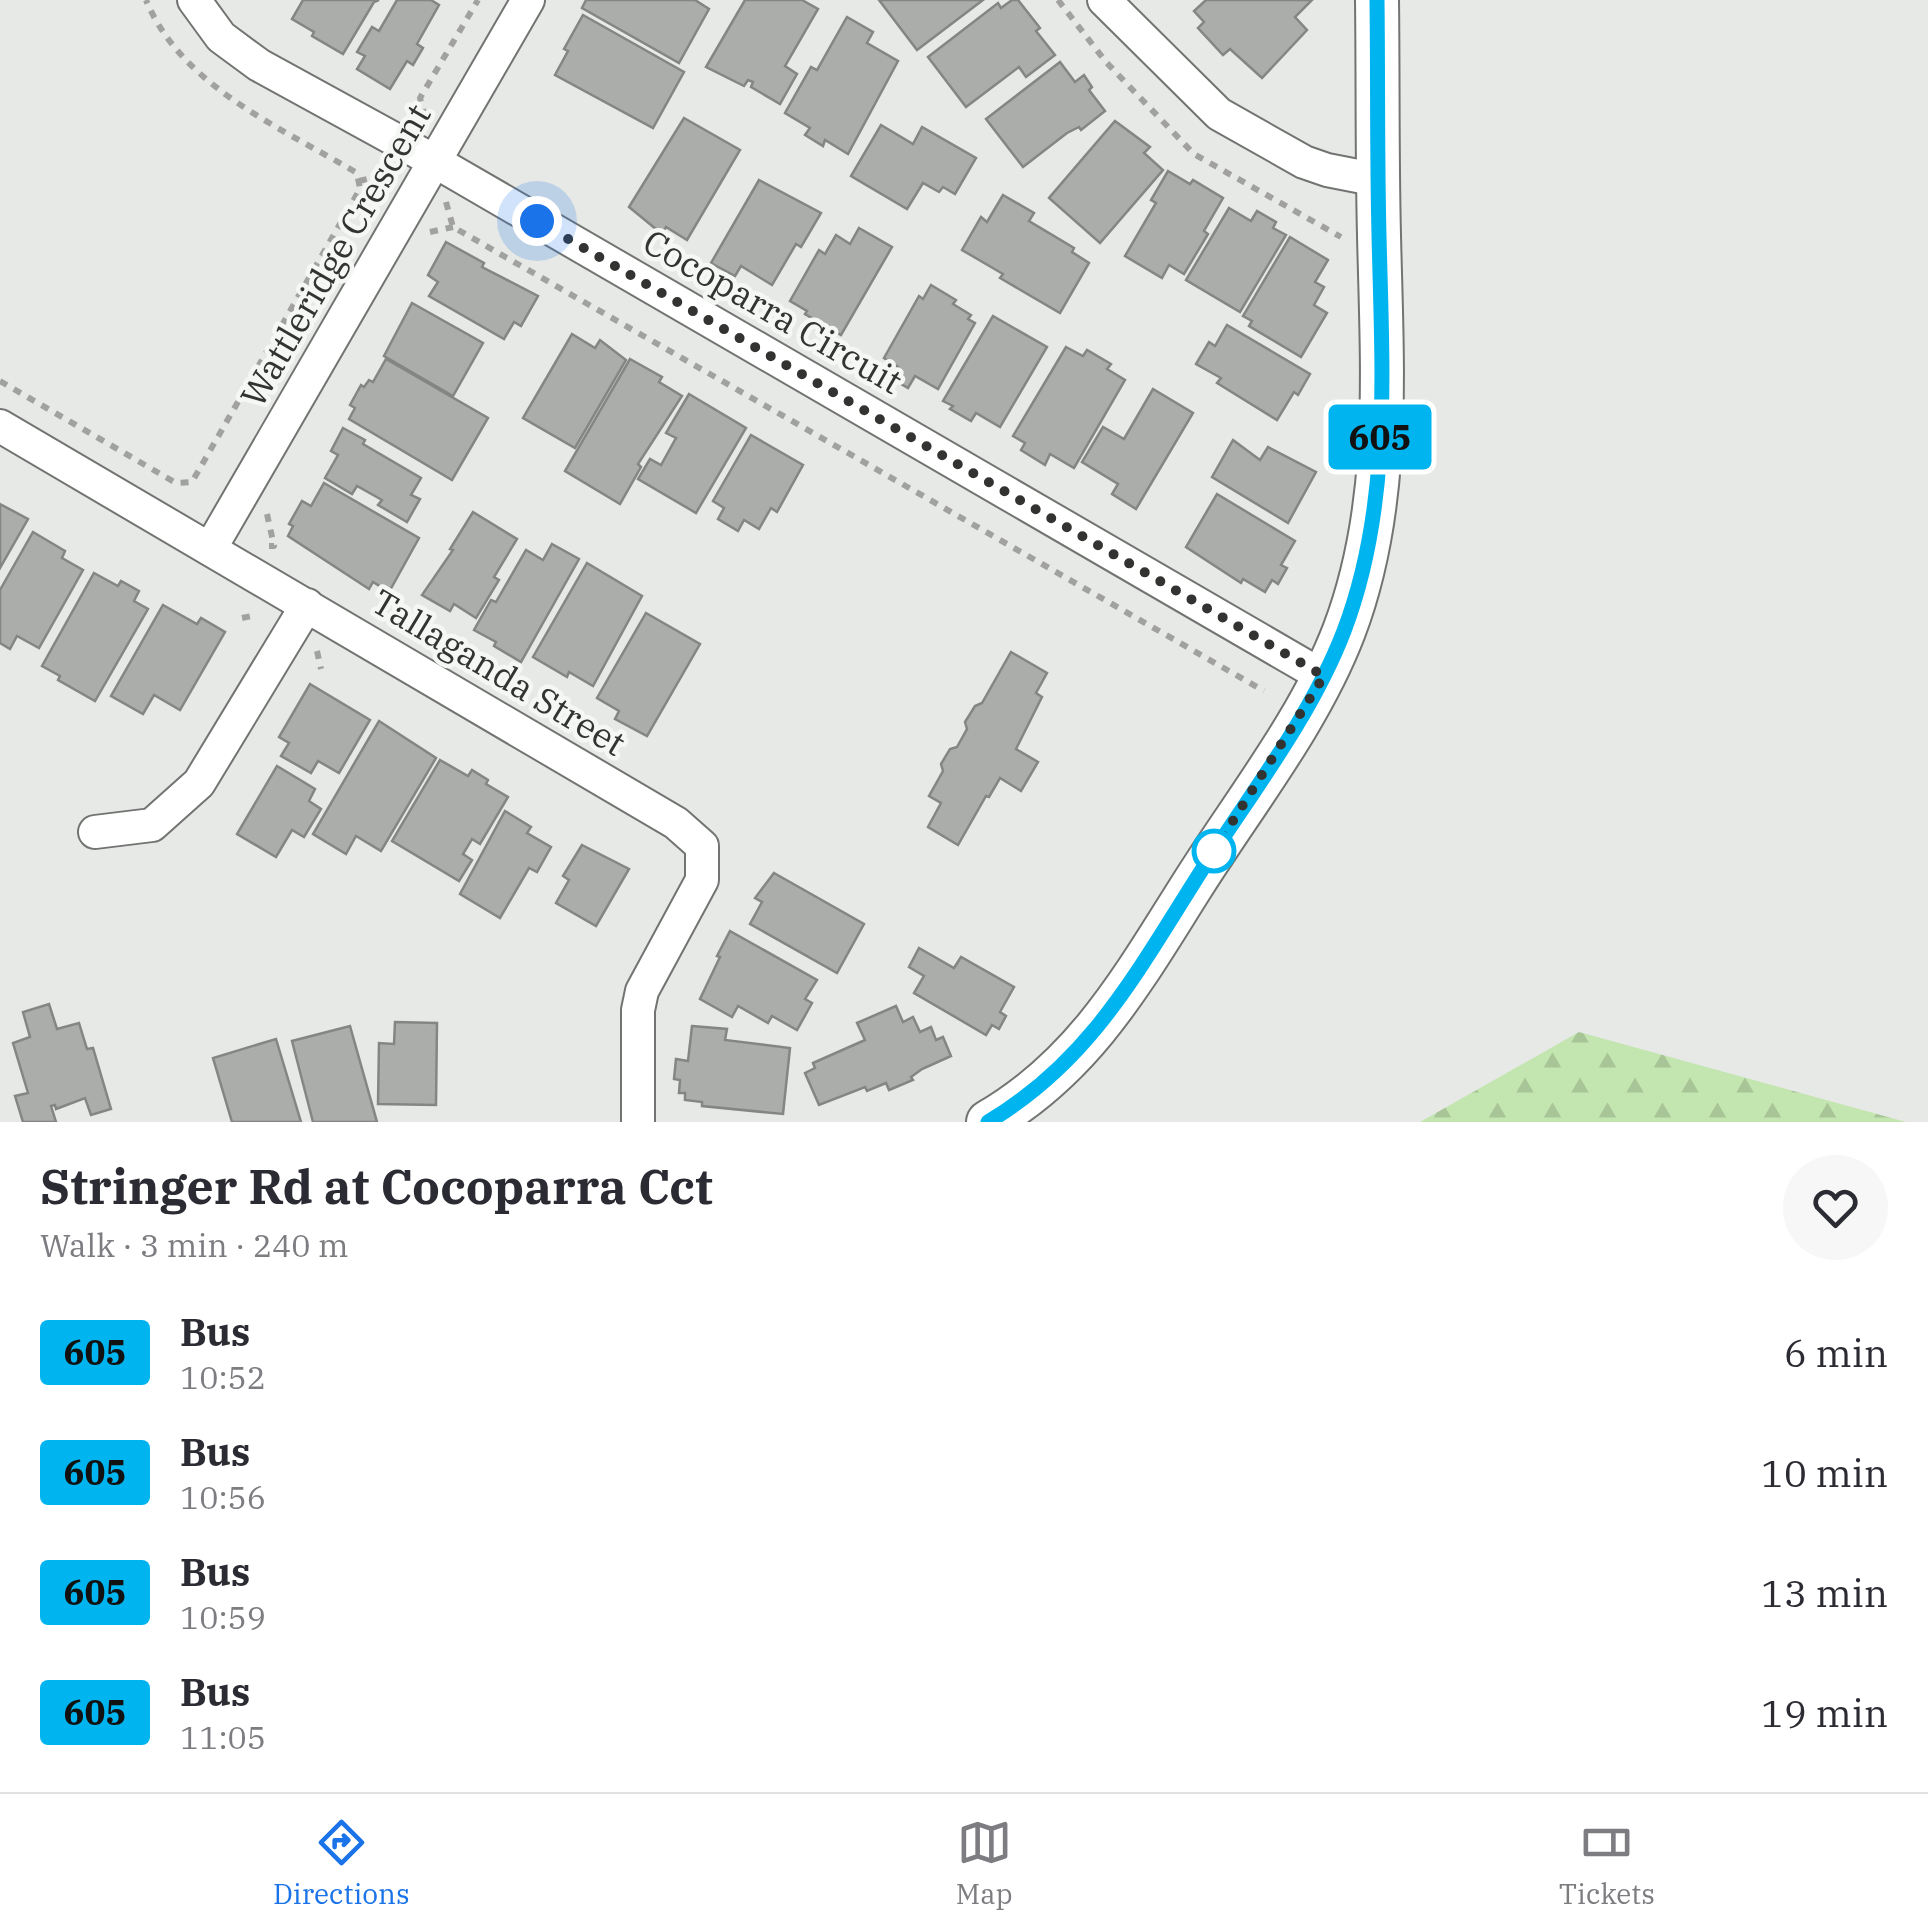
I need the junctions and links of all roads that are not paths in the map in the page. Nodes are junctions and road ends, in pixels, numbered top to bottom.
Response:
1 (194, 0) edge
2 (528, 0) edge
3 (1104, 0) edge
4 (1377, 0) edge
5 (436, 162) junction
6 (1378, 180) junction
7 (0, 426) edge
8 (210, 549) junction
9 (307, 605) junction
10 (1324, 676) junction
11 (95, 832) dead end
12 (638, 1122) edge
13 (988, 1122) edge

1 - 5 street, Cocoparra Circuit
2 - 5 street, Wattleridge Crescent
3 - 6 street
4 - 6 street
5 - 8 street, Wattleridge Crescent
5 - 10 street, Cocoparra Circuit
6 - 10 street
7 - 8 street, Tallaganda Street
8 - 9 street, Tallaganda Street
9 - 11 street
9 - 12 street, Tallaganda Street
10 - 13 street

